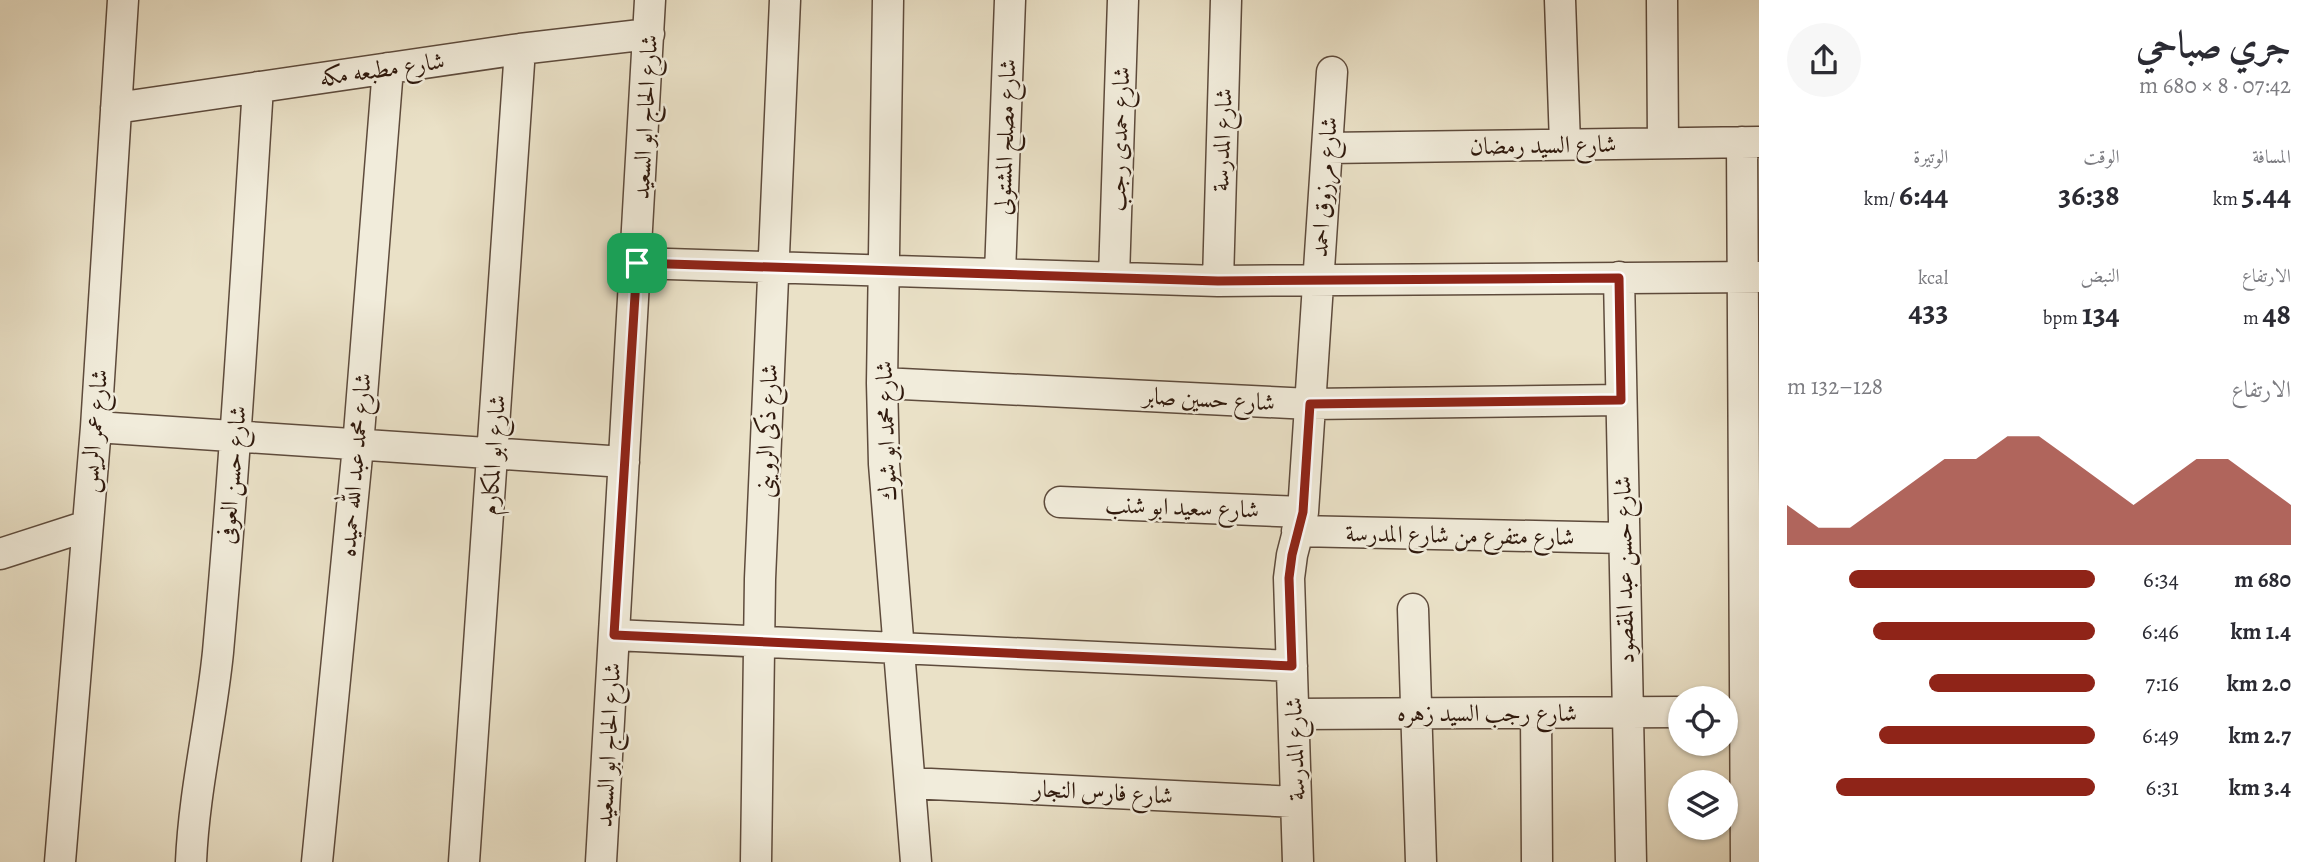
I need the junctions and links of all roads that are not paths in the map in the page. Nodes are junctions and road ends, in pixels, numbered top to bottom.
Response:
1 (123, 0) edge
2 (650, 0) edge
3 (785, 0) edge
4 (888, 0) edge
5 (1010, 0) edge
6 (1123, 0) edge
7 (1226, 0) edge
8 (1560, 0) edge
9 (1662, 0) edge
10 (649, 34) junction
11 (520, 49) junction
12 (388, 68) junction
13 (1332, 72) dead end
14 (258, 87) junction
15 (116, 108) junction
16 (1750, 142) edge
17 (1663, 143) junction
18 (1565, 144) junction
19 (1327, 148) junction
20 (637, 263) junction
21 (774, 267) junction
22 (883, 271) junction
23 (1000, 274) junction
24 (1114, 277) junction
25 (1750, 277) edge
26 (1619, 278) junction
27 (1318, 280) junction
28 (1218, 281) junction
29 (882, 383) junction
30 (1621, 400) junction
31 (1310, 404) junction
32 (96, 427) junction
33 (236, 436) junction
34 (358, 446) junction
35 (494, 453) junction
36 (624, 462) junction
37 (1060, 502) dead end
38 (1300, 522) junction
39 (87, 526) junction
40 (1624, 538) junction
41 (0, 554) edge
42 (1413, 609) dead end
43 (614, 635) junction
44 (760, 642) junction
45 (900, 648) junction
46 (1292, 666) junction
47 (1668, 712) edge
48 (1743, 712) edge
49 (1536, 713) junction
50 (1627, 713) junction
51 (1416, 714) junction
52 (1294, 715) junction
53 (910, 783) junction
54 (1296, 802) junction
55 (60, 862) edge
56 (191, 862) edge
57 (317, 862) edge
58 (464, 862) edge
59 (601, 862) edge
60 (756, 862) edge
61 (916, 862) edge
62 (1298, 862) edge
63 (1421, 862) edge
64 (1537, 862) edge
65 (1631, 862) edge
66 (1746, 862) edge

1 - 15 street, شارع عمر الريس
2 - 10 street, شارع الحاج ابو السعيد
3 - 21 street, شارع ذكى الروينى
4 - 22 street, شارع محمد ابو شوك
5 - 23 street, شارع مصلح المشتولى
6 - 24 street, شارع حمدى رجب
7 - 28 street, شارع المدرسة
8 - 18 street
9 - 17 street
10 - 11 street, شارع مطبعه مكه
10 - 20 street, شارع الحاج ابو السعيد
11 - 12 street, شارع مطبعه مكه
11 - 35 street, شارع ابو المكارم
12 - 14 street, شارع مطبعه مكه
12 - 34 street, شارع محمد عبد الله حميده
13 - 19 street, شارع مرزوق احمد
14 - 15 street, شارع مطبعه مكه
14 - 33 street, شارع حسن العوفى
15 - 32 street, شارع عمر الريس
16 - 17 street, شارع السيد رمضان
16 - 25 street
17 - 18 street, شارع السيد رمضان
18 - 19 street, شارع السيد رمضان
19 - 27 street, شارع مرزوق احمد
20 - 21 street
20 - 36 street, شارع الحاج ابو السعيد
21 - 22 street
21 - 44 street, شارع ذكى الروينى
22 - 23 street
22 - 29 street, شارع محمد ابو شوك
23 - 24 street
24 - 28 street
25 - 26 street
25 - 48 street
26 - 27 street
26 - 30 street, شارع حسن عبد المقصود
27 - 28 street
27 - 31 street, شارع مرزوق احمد
29 - 31 street, شارع حسين صابر
29 - 45 street, شارع محمد ابو شوك
30 - 31 street, شارع حسين صابر
30 - 40 street, شارع حسن عبد المقصود
31 - 38 street, شارع مرزوق احمد
32 - 33 street
32 - 39 street, شارع عمر الريس
33 - 34 street
33 - 56 street, شارع حسن العوفى
34 - 35 street
34 - 57 street, شارع محمد عبد الله حميده
35 - 36 street
35 - 58 street, شارع ابو المكارم
36 - 43 street, شارع الحاج ابو السعيد
37 - 38 street, شارع سعيد ابو شنب
38 - 40 street, شارع متفرع من شارع المدرسة
38 - 46 street, شارع المدرسة
39 - 41 street
39 - 55 street, شارع عمر الريس
40 - 50 street, شارع حسن عبد المقصود
42 - 51 street
43 - 44 street
43 - 59 street, شارع الحاج ابو السعيد
44 - 45 street
44 - 60 street, شارع ذكى الروينى
45 - 46 street
45 - 53 street, شارع محمد ابو شوك
46 - 52 street, شارع المدرسة
47 - 50 street, شارع رجب السيد زهره
48 - 66 street
49 - 50 street, شارع رجب السيد زهره
49 - 51 street, شارع رجب السيد زهره
49 - 64 street
50 - 65 street, شارع حسن عبد المقصود
51 - 52 street, شارع رجب السيد زهره
51 - 63 street
52 - 54 street, شارع المدرسة
53 - 54 street, شارع فارس النجار
53 - 61 street, شارع محمد ابو شوك
54 - 62 street, شارع المدرسة

